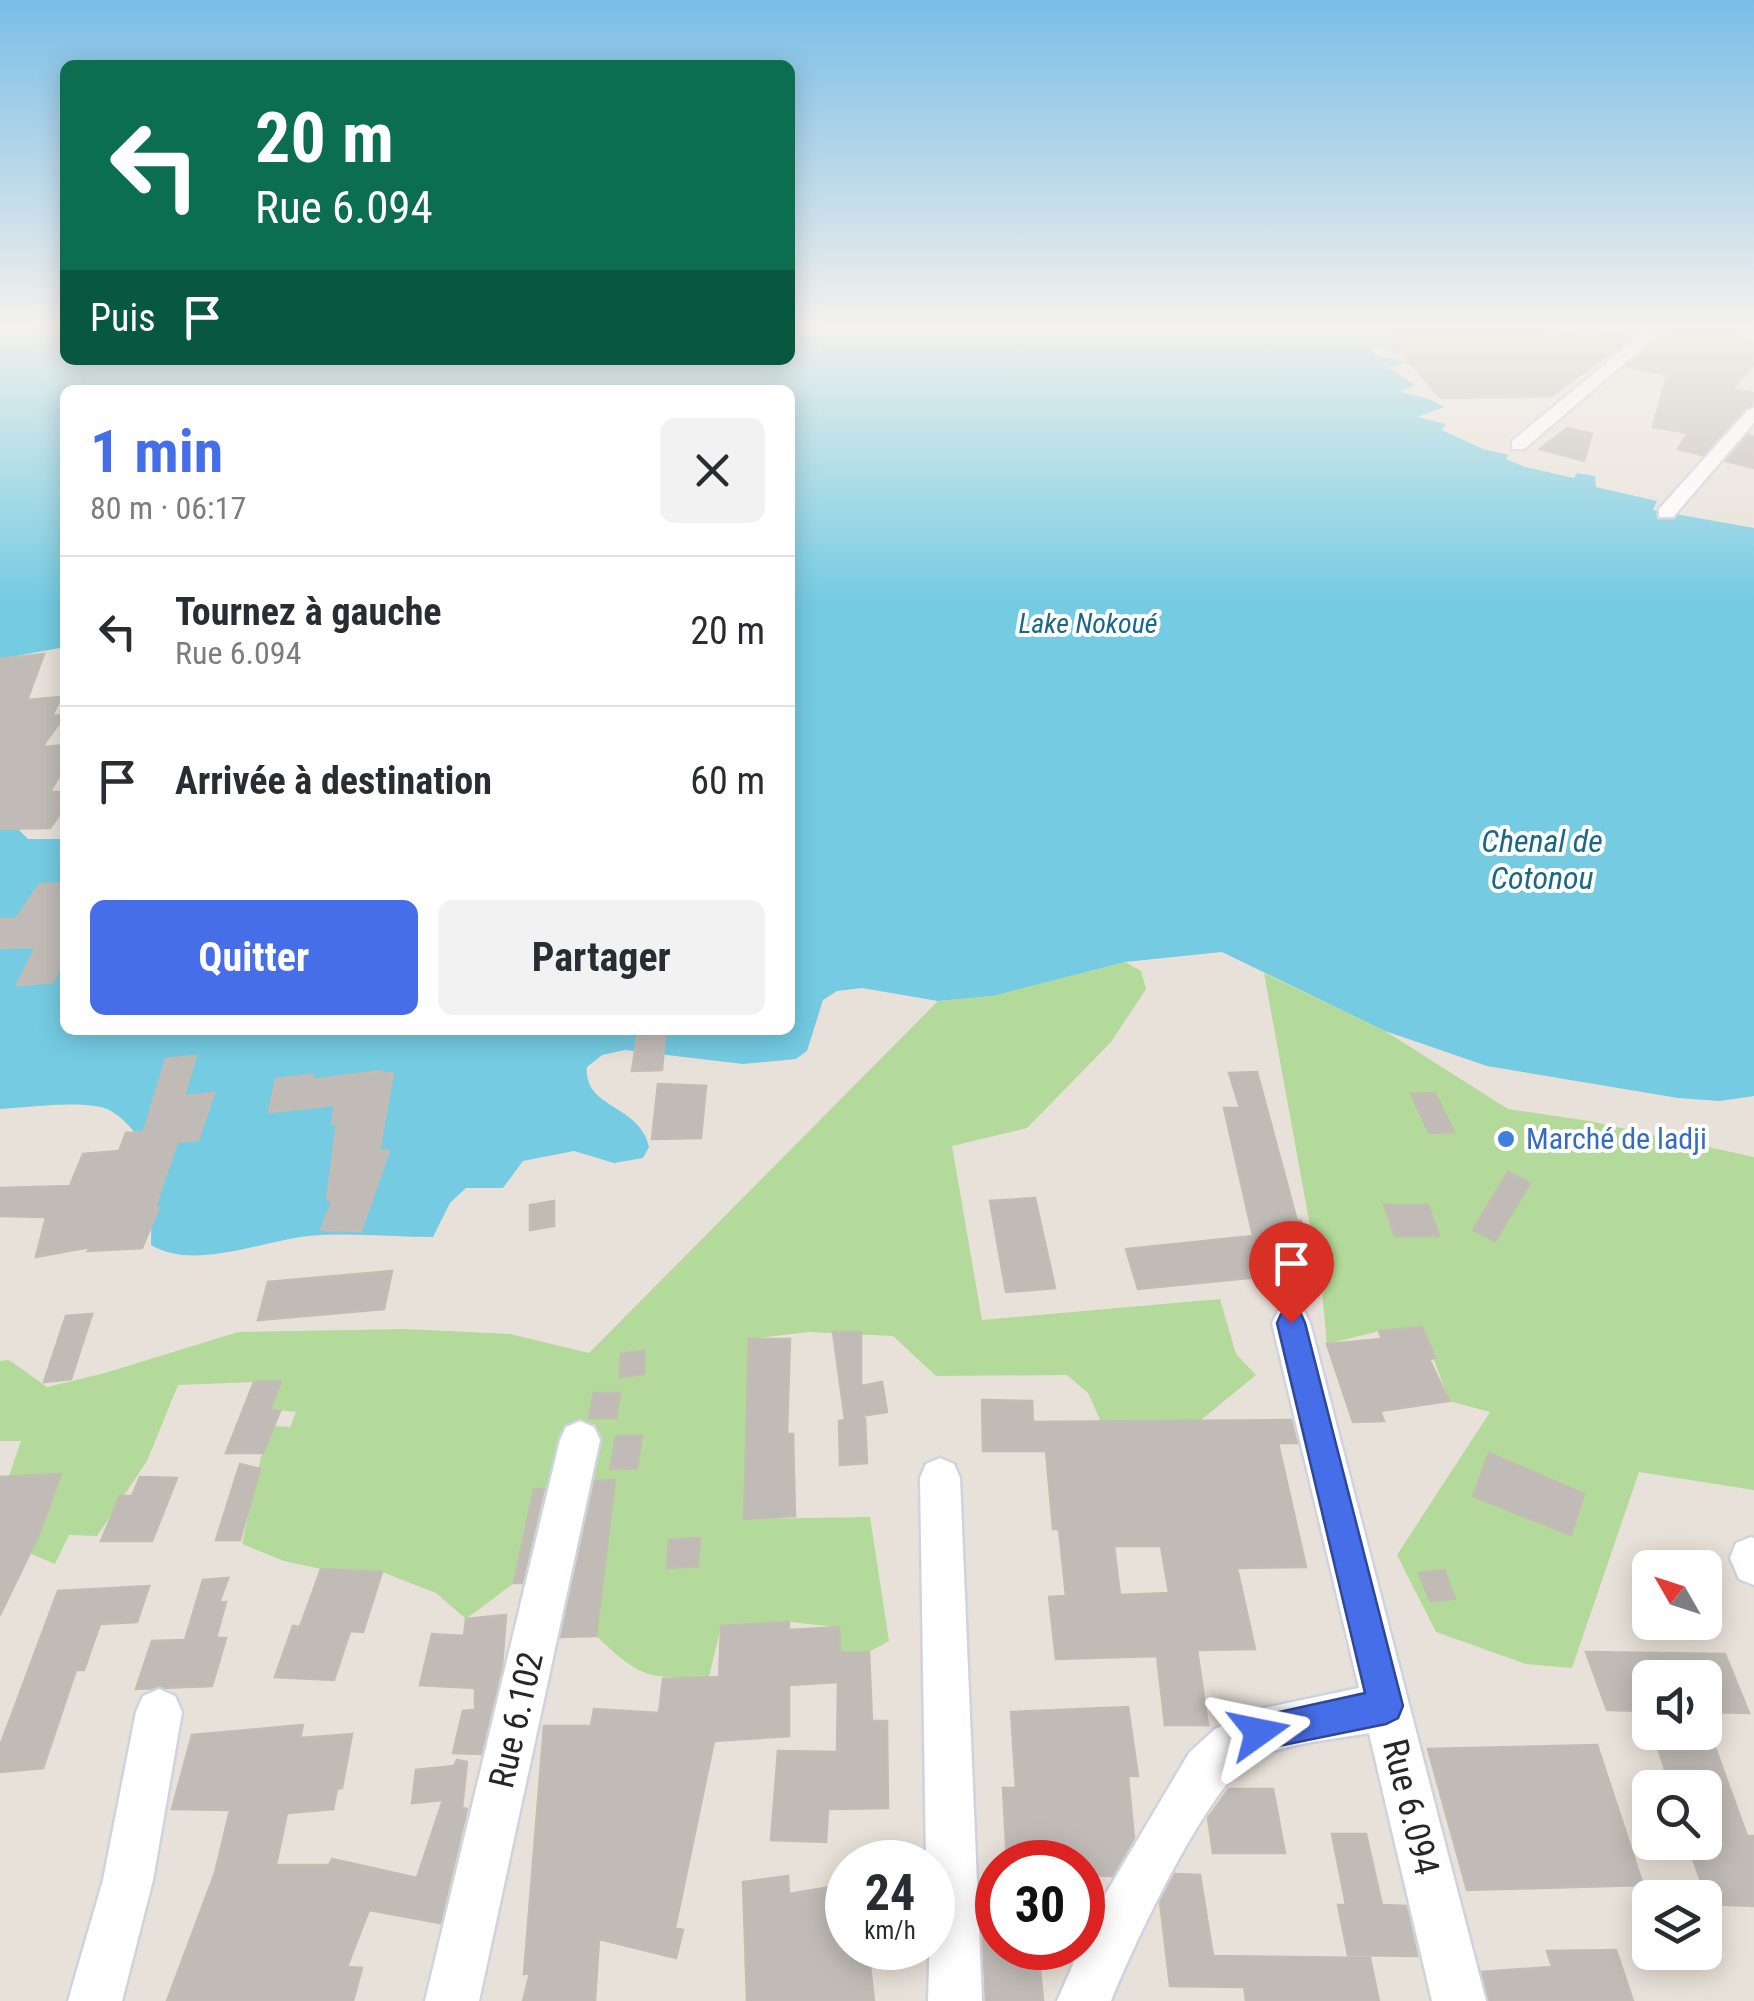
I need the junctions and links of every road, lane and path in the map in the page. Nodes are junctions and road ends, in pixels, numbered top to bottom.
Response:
1 (1551, 417) edge
2 (1750, 417) edge
3 (1518, 445) dead end
4 (1666, 513) dead end
5 (1291, 1323) dead end
6 (580, 1440) dead end
7 (940, 1478) dead end
8 (1386, 1706) junction
9 (159, 1712) dead end
10 (96, 2001) edge
11 (452, 2001) edge
12 (955, 2001) edge
13 (1084, 2001) edge
14 (1459, 2001) edge

1 - 3 street
2 - 4 street
5 - 8 street, Rue 6.094
6 - 11 street, Rue 6.102
7 - 12 street
8 - 13 street
8 - 14 street, Rue 6.094
9 - 10 street

